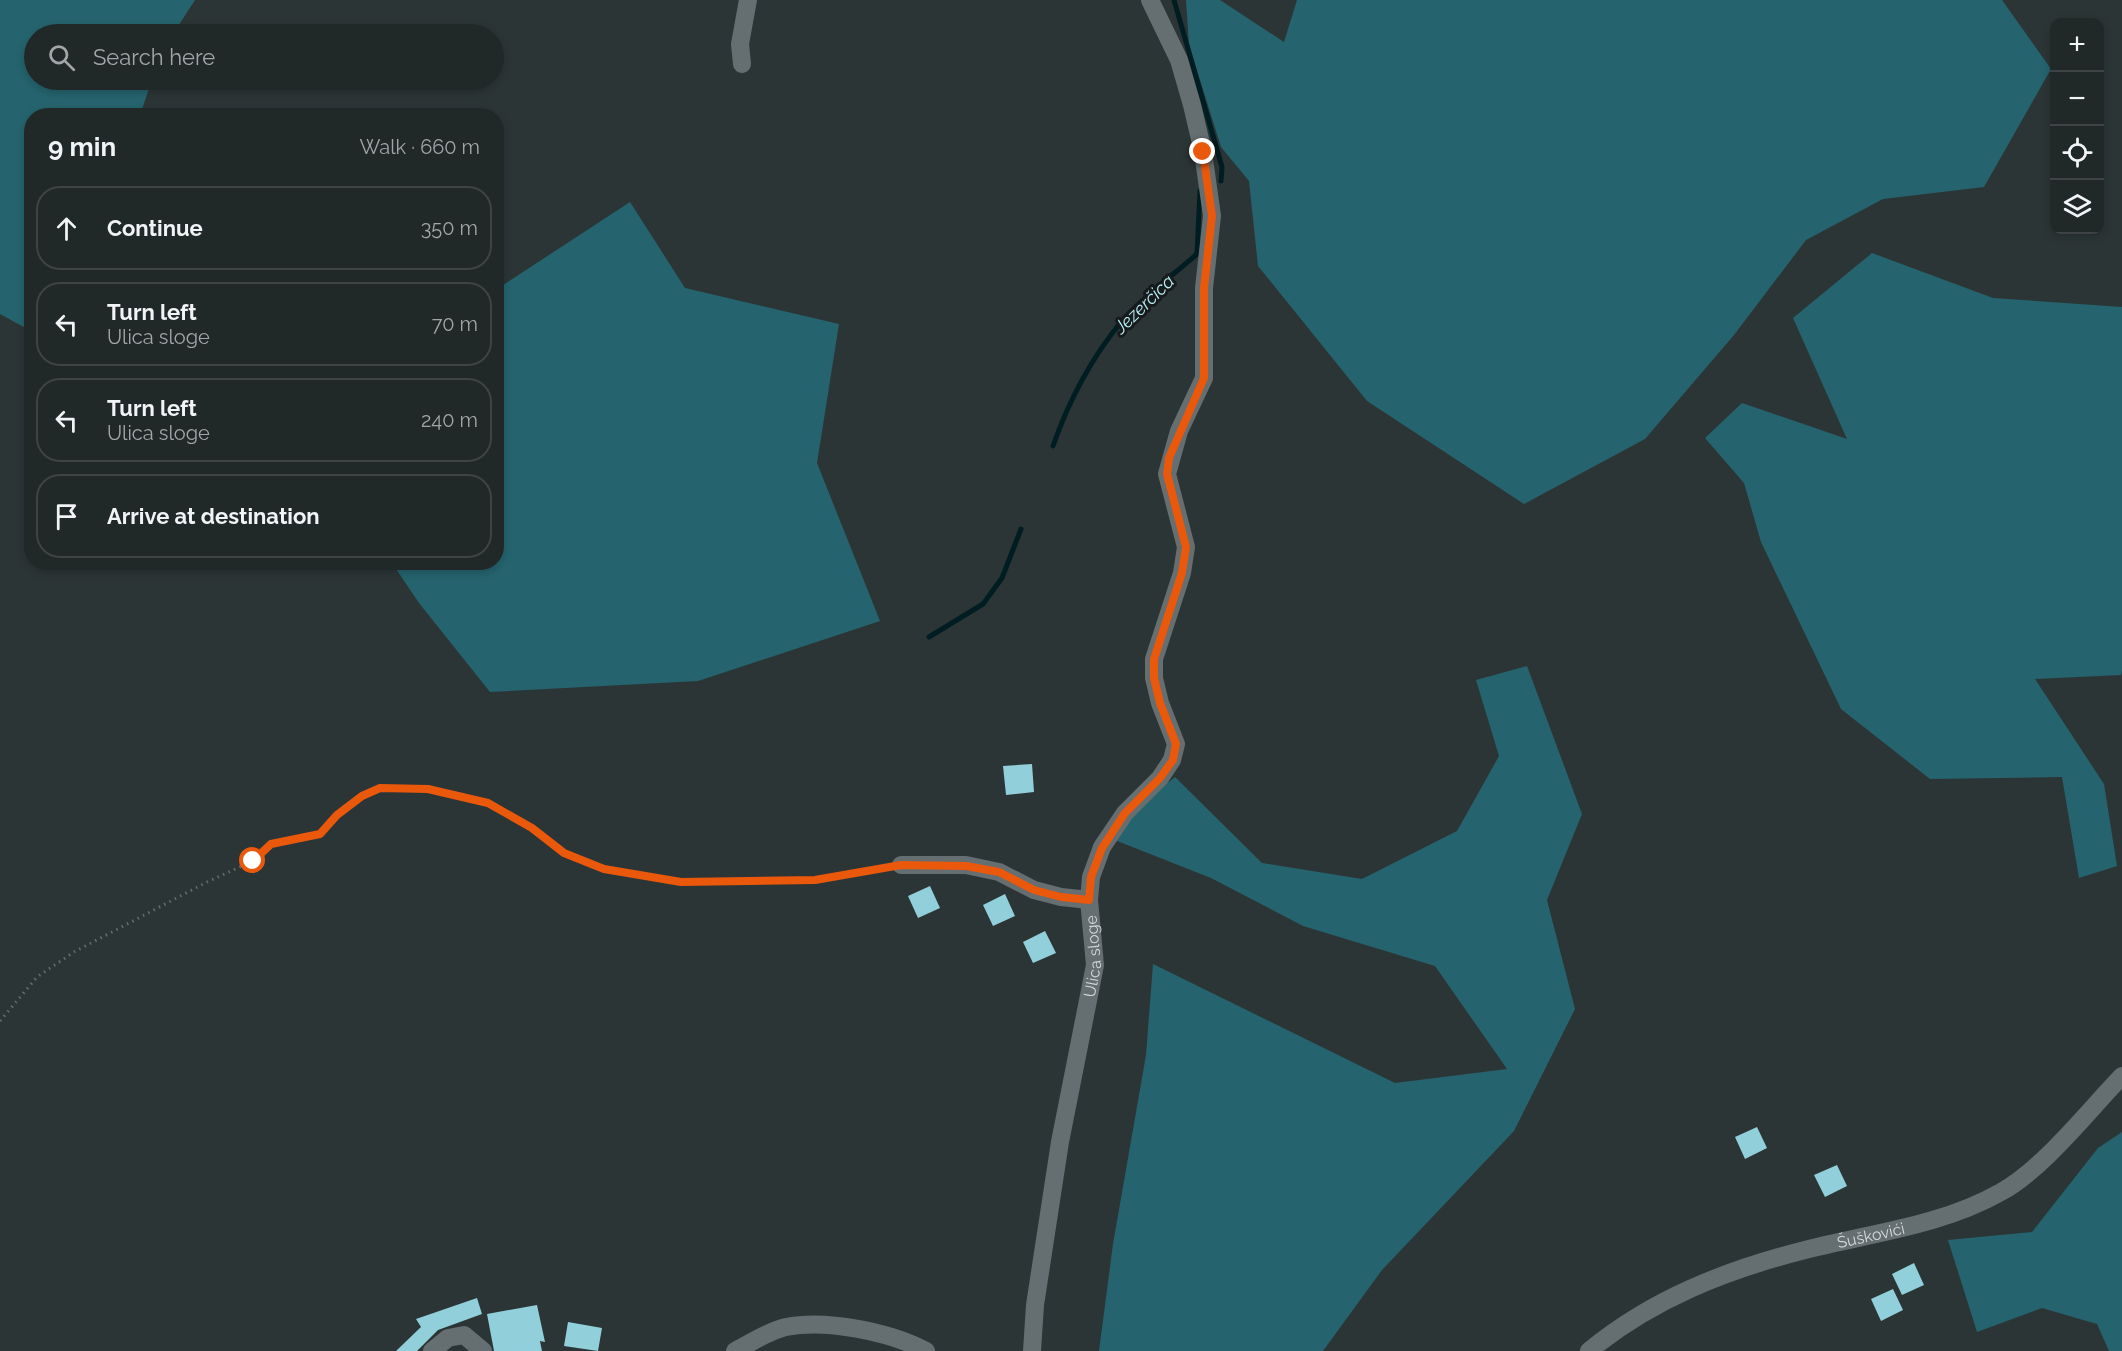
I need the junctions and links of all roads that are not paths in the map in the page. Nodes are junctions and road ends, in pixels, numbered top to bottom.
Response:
1 (748, 0) edge
2 (1150, 0) edge
3 (742, 64) dead end
4 (901, 865) road end
5 (1089, 900) junction
6 (2122, 1076) edge
7 (432, 1351) edge
8 (483, 1351) edge
9 (735, 1351) edge
10 (926, 1351) edge
11 (1032, 1351) edge
12 (1589, 1351) edge

1 - 3 street
2 - 5 street, Ulica sloge
4 - 5 street
5 - 11 street, Ulica sloge
6 - 12 street, Šuškovići
7 - 8 street
9 - 10 street

